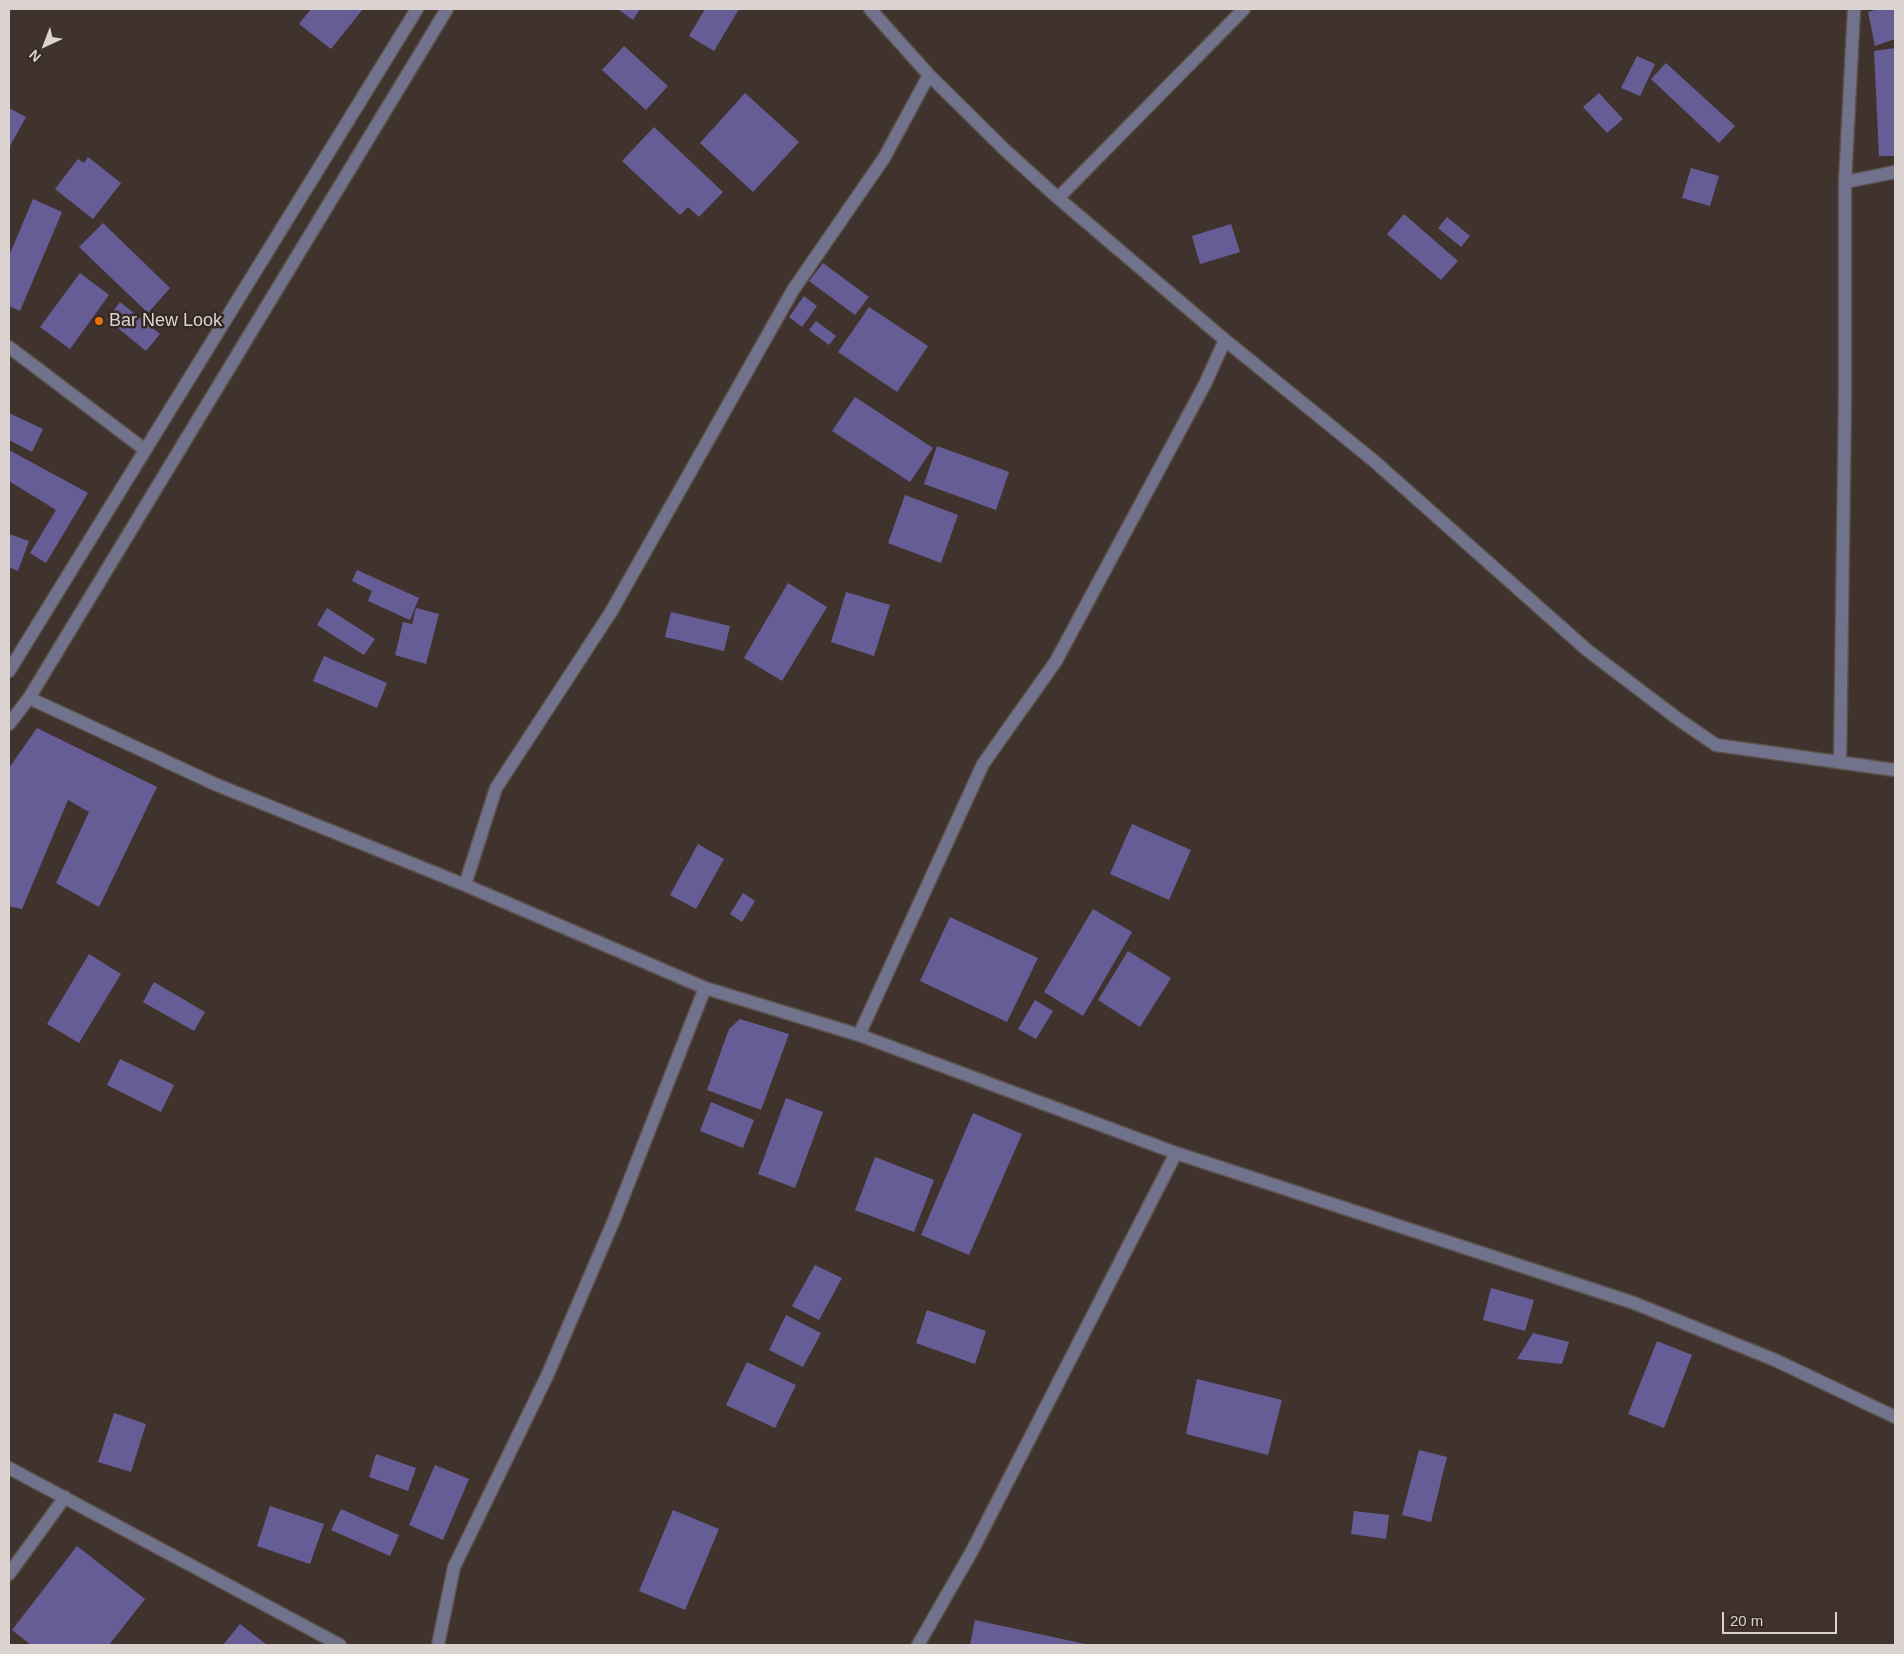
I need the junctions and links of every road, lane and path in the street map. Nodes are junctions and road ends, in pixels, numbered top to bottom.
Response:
1 (417, 9) edge
2 (447, 9) edge
3 (870, 9) edge
4 (1244, 9) edge
5 (1854, 9) edge
6 (929, 75) junction
7 (1895, 172) edge
8 (1845, 182) junction
9 (1058, 198) junction
10 (1225, 340) junction
11 (9, 347) edge
12 (144, 449) junction
13 (9, 671) edge
14 (29, 698) junction
15 (9, 724) edge
16 (1840, 762) junction
17 (1895, 770) edge
18 (465, 885) junction
19 (705, 988) junction
20 (859, 1035) junction
21 (1176, 1153) junction
22 (1895, 1416) edge
23 (9, 1468) edge
24 (65, 1497) junction
25 (9, 1574) edge
26 (340, 1645) edge
27 (438, 1645) edge
28 (918, 1645) edge

1 - 12 street
2 - 14 street
3 - 6 street
4 - 9 street
5 - 8 street
6 - 9 street
6 - 18 street
7 - 8 street
8 - 16 street
9 - 10 street
10 - 16 street
10 - 20 street
11 - 12 street
12 - 13 street
14 - 15 street
14 - 18 street
16 - 17 street
18 - 19 street
19 - 20 street
19 - 27 street
20 - 21 street
21 - 22 street
21 - 28 street
23 - 24 street
24 - 25 street
24 - 26 street

